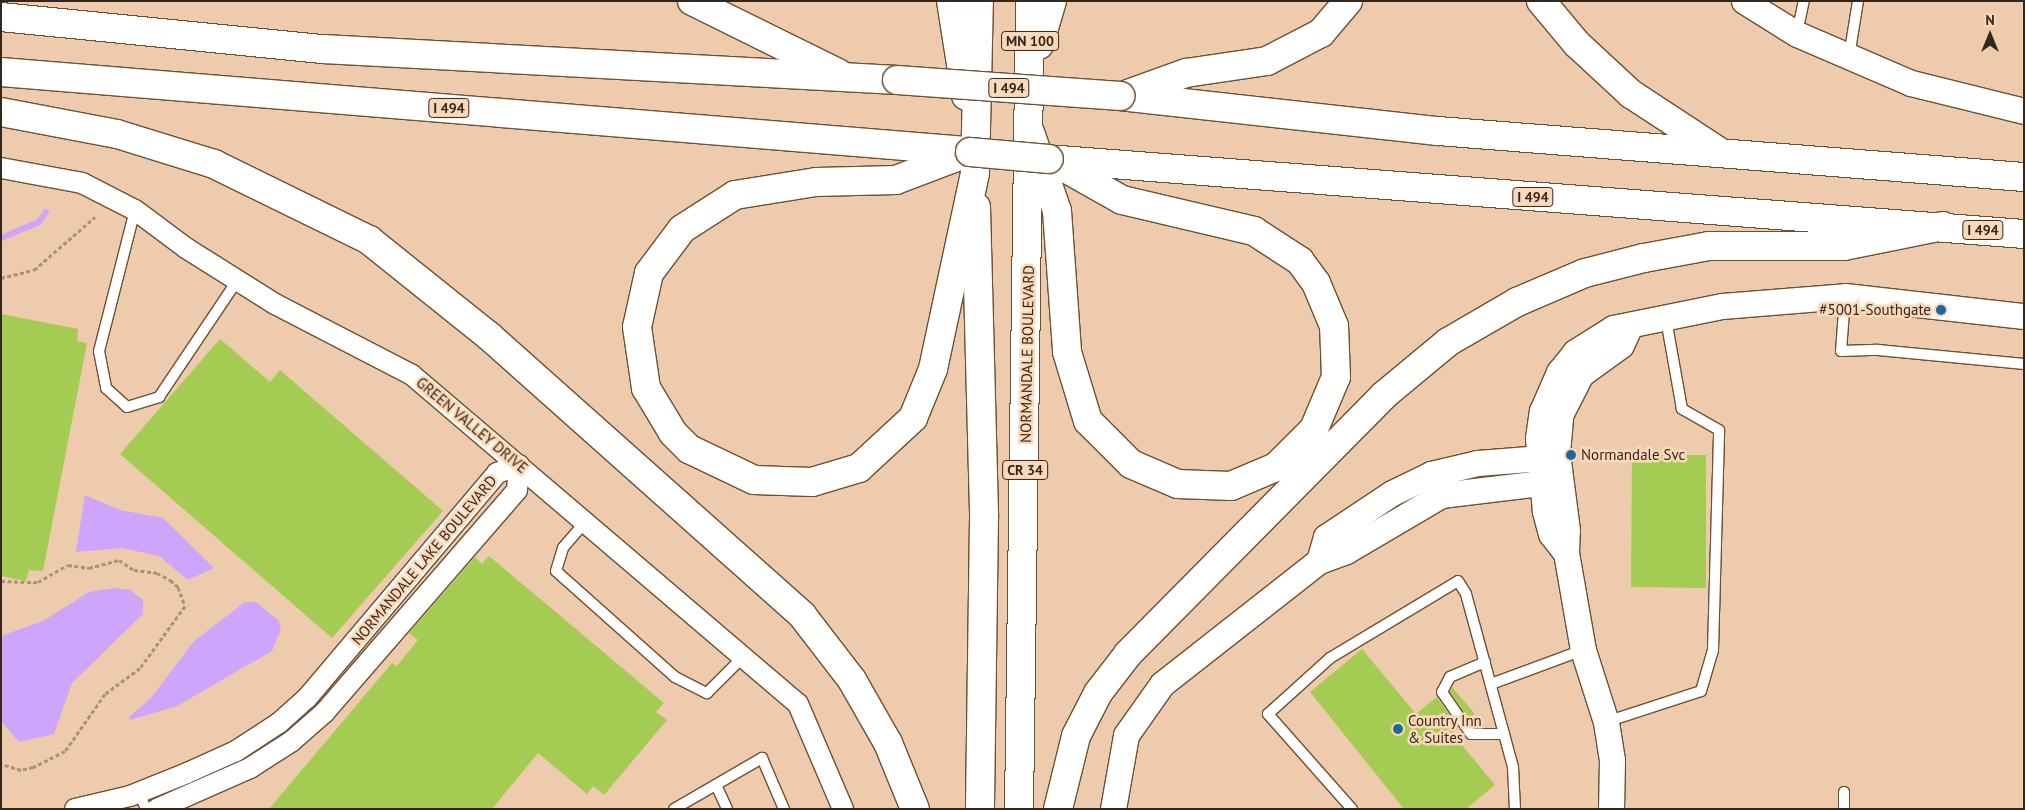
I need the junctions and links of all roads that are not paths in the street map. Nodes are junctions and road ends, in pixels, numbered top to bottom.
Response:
1 (692, 1) edge
2 (951, 1) edge
3 (979, 1) edge
4 (1030, 1) edge
5 (1052, 1) edge
6 (1348, 1) edge
7 (1541, 1) edge
8 (1744, 1) edge
9 (1804, 1) edge
10 (1858, 1) edge
11 (1, 17) edge
12 (1797, 34) junction
13 (1849, 58) junction
14 (1, 72) edge
15 (846, 77) junction
16 (1029, 80) junction
17 (1120, 96) junction
18 (2024, 111) edge
19 (1, 112) edge
20 (1030, 132) junction
21 (1722, 153) junction
22 (974, 154) junction
23 (1049, 159) junction
24 (1, 168) edge
25 (2024, 177) edge
26 (135, 210) junction
27 (1943, 226) junction
28 (2024, 234) edge
29 (237, 281) junction
30 (1846, 296) junction
31 (2024, 316) edge
32 (1666, 319) junction
33 (2024, 364) edge
34 (519, 465) junction
35 (1548, 470) junction
36 (587, 520) junction
37 (1583, 650) junction
38 (744, 656) junction
39 (1485, 662) junction
40 (1492, 684) junction
41 (1606, 722) junction
42 (1504, 734) junction
43 (716, 785) junction
44 (1844, 792) dead end
45 (143, 801) edge
46 (75, 809) edge
47 (157, 809) edge
48 (674, 809) edge
49 (727, 809) edge
50 (784, 809) edge
51 (843, 809) edge
52 (915, 809) edge
53 (980, 809) edge
54 (1019, 809) edge
55 (1058, 809) edge
56 (1113, 809) edge
57 (1352, 809) edge
58 (1515, 809) edge
59 (1611, 809) edge
60 (1844, 809) edge

1 - 15 highway
2 - 22 highway
3 - 22 highway, MN 100
4 - 16 highway, MN 100
5 - 16 highway
6 - 17 highway
7 - 21 highway
8 - 12 street
9 - 12 lane
10 - 13 lane
11 - 15 highway, I 494
12 - 13 street
13 - 18 street
14 - 22 highway, I 494
15 - 17 highway, I 494, bridge
16 - 20 highway, NORMANDALE BOULEVARD / CR 34
17 - 21 highway, I 494
19 - 52 highway
20 - 23 highway
20 - 54 highway, NORMANDALE BOULEVARD / CR 34
21 - 25 highway, I 494
22 - 22 highway
22 - 23 highway, I 494, bridge
22 - 53 highway, CR 34
23 - 27 highway, I 494
24 - 26 street, GREEN VALLEY DRIVE
26 - 29 street, GREEN VALLEY DRIVE
26 - 29 lane
27 - 28 highway, I 494
27 - 55 highway
29 - 34 street, GREEN VALLEY DRIVE
30 - 31 street
30 - 32 street
30 - 33 lane
32 - 35 street
32 - 41 lane
34 - 36 street, GREEN VALLEY DRIVE
34 - 45 street, NORMANDALE LAKE BOULEVARD
34 - 47 street, NORMANDALE LAKE BOULEVARD
35 - 37 street
35 - 56 street
36 - 38 street, GREEN VALLEY DRIVE
36 - 38 lane
37 - 40 lane
37 - 41 street
38 - 51 street, GREEN VALLEY DRIVE
39 - 40 lane
39 - 42 lane
39 - 57 lane
40 - 42 lane
41 - 59 street
42 - 58 lane
43 - 48 lane
43 - 49 lane
43 - 50 lane
44 - 60 lane
45 - 46 street, NORMANDALE LAKE BOULEVARD

